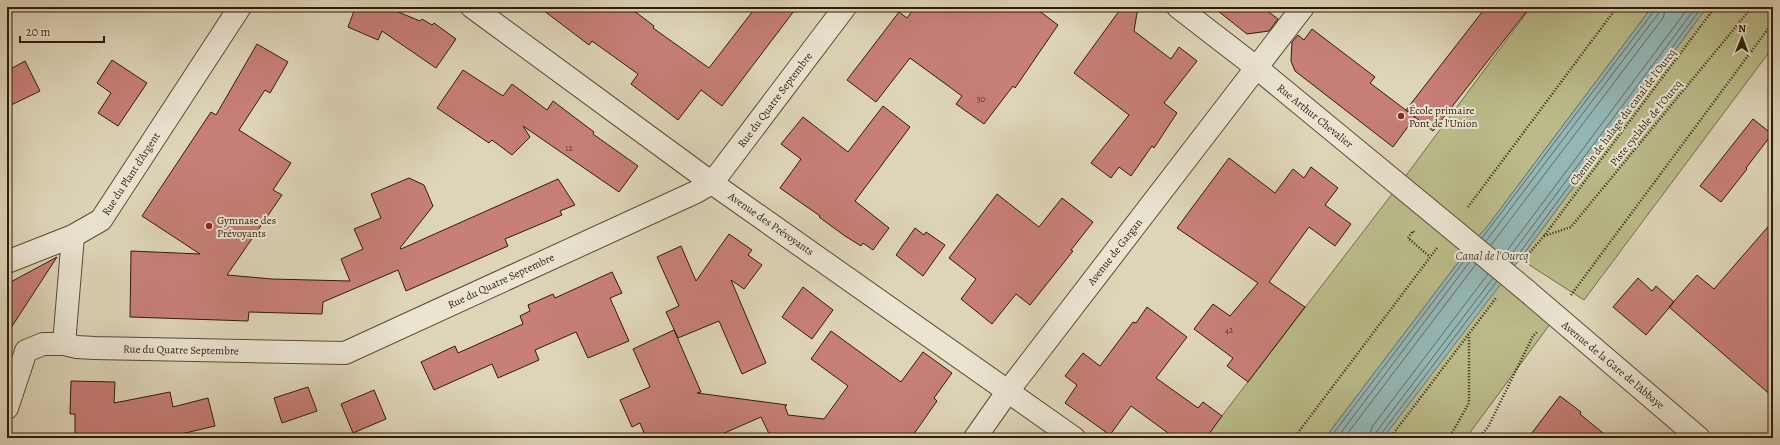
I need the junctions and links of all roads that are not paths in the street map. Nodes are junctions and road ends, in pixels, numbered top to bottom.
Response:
1 (240, 7) edge
2 (472, 7) edge
3 (845, 7) edge
4 (1178, 7) edge
5 (1303, 7) edge
6 (1257, 68) junction
7 (712, 183) junction
8 (73, 236) junction
9 (7, 262) edge
10 (1527, 291) joint
11 (64, 344) junction
12 (1008, 391) junction
13 (7, 408) edge
14 (975, 438) edge
15 (1074, 438) edge
16 (1699, 438) edge

1 - 8 street, Rue du Plant d'Argent
2 - 7 street, Avenue des Prévoyants
3 - 7 street, Rue du Quatre Septembre
4 - 6 street, Rue Arthur Chevalier
5 - 6 street, Avenue de Gargan
6 - 10 street, Rue Arthur Chevalier, bridge
6 - 12 street, Avenue de Gargan
7 - 11 street, Rue du Quatre Septembre
7 - 12 street, Avenue des Prévoyants
8 - 9 street, Rue du Plant d'Argent
8 - 11 street
10 - 16 street, Avenue de la Gare de l'Abbaye
11 - 13 street
12 - 14 street, Avenue de Gargan
12 - 15 street, Avenue des Prévoyants

